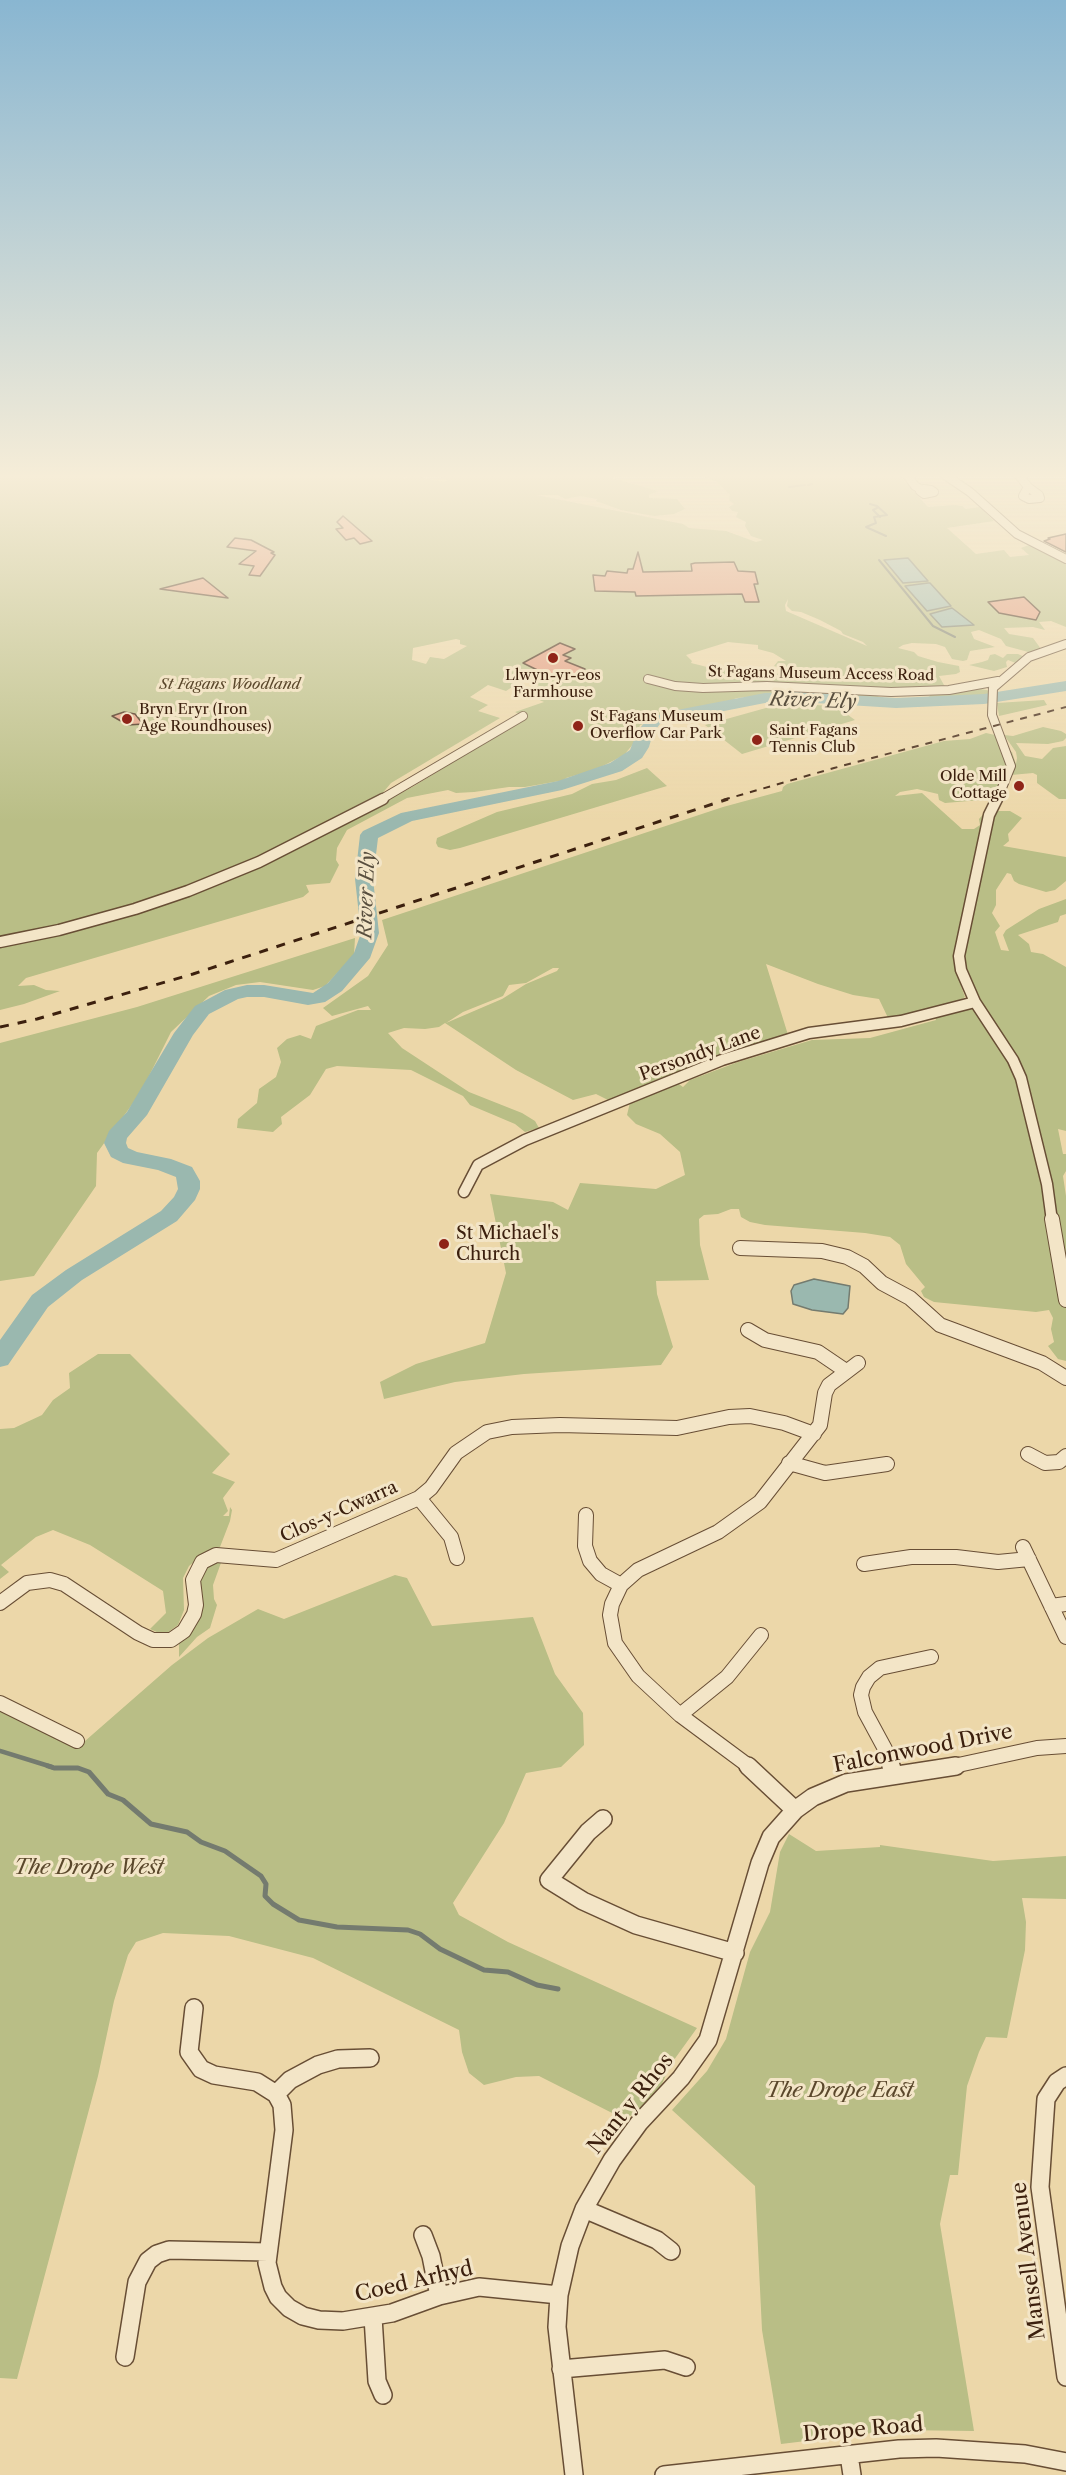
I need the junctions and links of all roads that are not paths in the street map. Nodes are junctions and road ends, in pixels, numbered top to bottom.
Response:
1 (1066, 644) edge
2 (652, 678) dead end
3 (998, 681) junction
4 (523, 716) dead end
5 (0, 942) edge
6 (975, 1002) junction
7 (464, 1192) dead end
8 (740, 1248) dead end
9 (1066, 1300) edge
10 (748, 1330) dead end
11 (1066, 1378) edge
12 (814, 1434) junction
13 (1028, 1454) dead end
14 (1066, 1456) edge
15 (789, 1463) junction
16 (887, 1464) dead end
17 (419, 1498) junction
18 (586, 1515) dead end
19 (457, 1558) dead end
20 (864, 1564) dead end
21 (621, 1586) junction
22 (0, 1603) edge
23 (1066, 1604) edge
24 (1051, 1606) junction
25 (761, 1635) dead end
26 (1066, 1638) edge
27 (931, 1657) dead end
28 (0, 1702) edge
29 (680, 1715) junction
30 (77, 1741) dead end
31 (1066, 1746) edge
32 (894, 1775) junction
33 (795, 1810) junction
34 (603, 1819) dead end
35 (735, 1953) junction
36 (194, 2008) dead end
37 (370, 2058) dead end
38 (1066, 2076) edge
39 (276, 2094) junction
40 (584, 2209) junction
41 (423, 2235) dead end
42 (671, 2251) dead end
43 (268, 2252) junction
44 (560, 2295) junction
45 (439, 2296) junction
46 (373, 2317) junction
47 (125, 2357) dead end
48 (686, 2367) dead end
49 (561, 2369) junction
50 (1066, 2377) edge
51 (383, 2395) dead end
52 (849, 2455) junction
53 (1066, 2462) edge
54 (574, 2475) edge
55 (664, 2475) edge
56 (852, 2475) edge

1 - 3 street
2 - 3 street, St Fagans Museum Access Road
3 - 6 street
4 - 5 street
6 - 7 street, Persondy Lane
6 - 9 street
8 - 11 street
10 - 12 street
12 - 15 street
12 - 17 street, Clos-y-Cwarra
13 - 14 street
15 - 16 street
15 - 21 street
17 - 19 street, Clos-y-Cwarra
17 - 22 street, Clos-y-Cwarra
18 - 21 street
20 - 24 street
21 - 29 street
23 - 24 street
24 - 26 street
25 - 29 street
27 - 32 street
28 - 30 street
29 - 33 street
31 - 32 street, Falconwood Drive
32 - 33 street, Falconwood Drive
33 - 35 street, Nant y Rhos
34 - 35 street
35 - 40 street, Nant y Rhos
36 - 39 street
37 - 39 street
38 - 50 street, Mansell Avenue
39 - 43 street, Coed Arhyd
40 - 42 street
40 - 44 street, Nant y Rhos
41 - 45 street
43 - 46 street, Coed Arhyd
43 - 47 street
44 - 45 street, Coed Arhyd
44 - 49 street, Nant y Rhos
45 - 46 street, Coed Arhyd
46 - 51 street
48 - 49 street
49 - 54 street, Nant y Rhos
52 - 53 street, Drope Road
52 - 55 street, Drope Road
52 - 56 street

